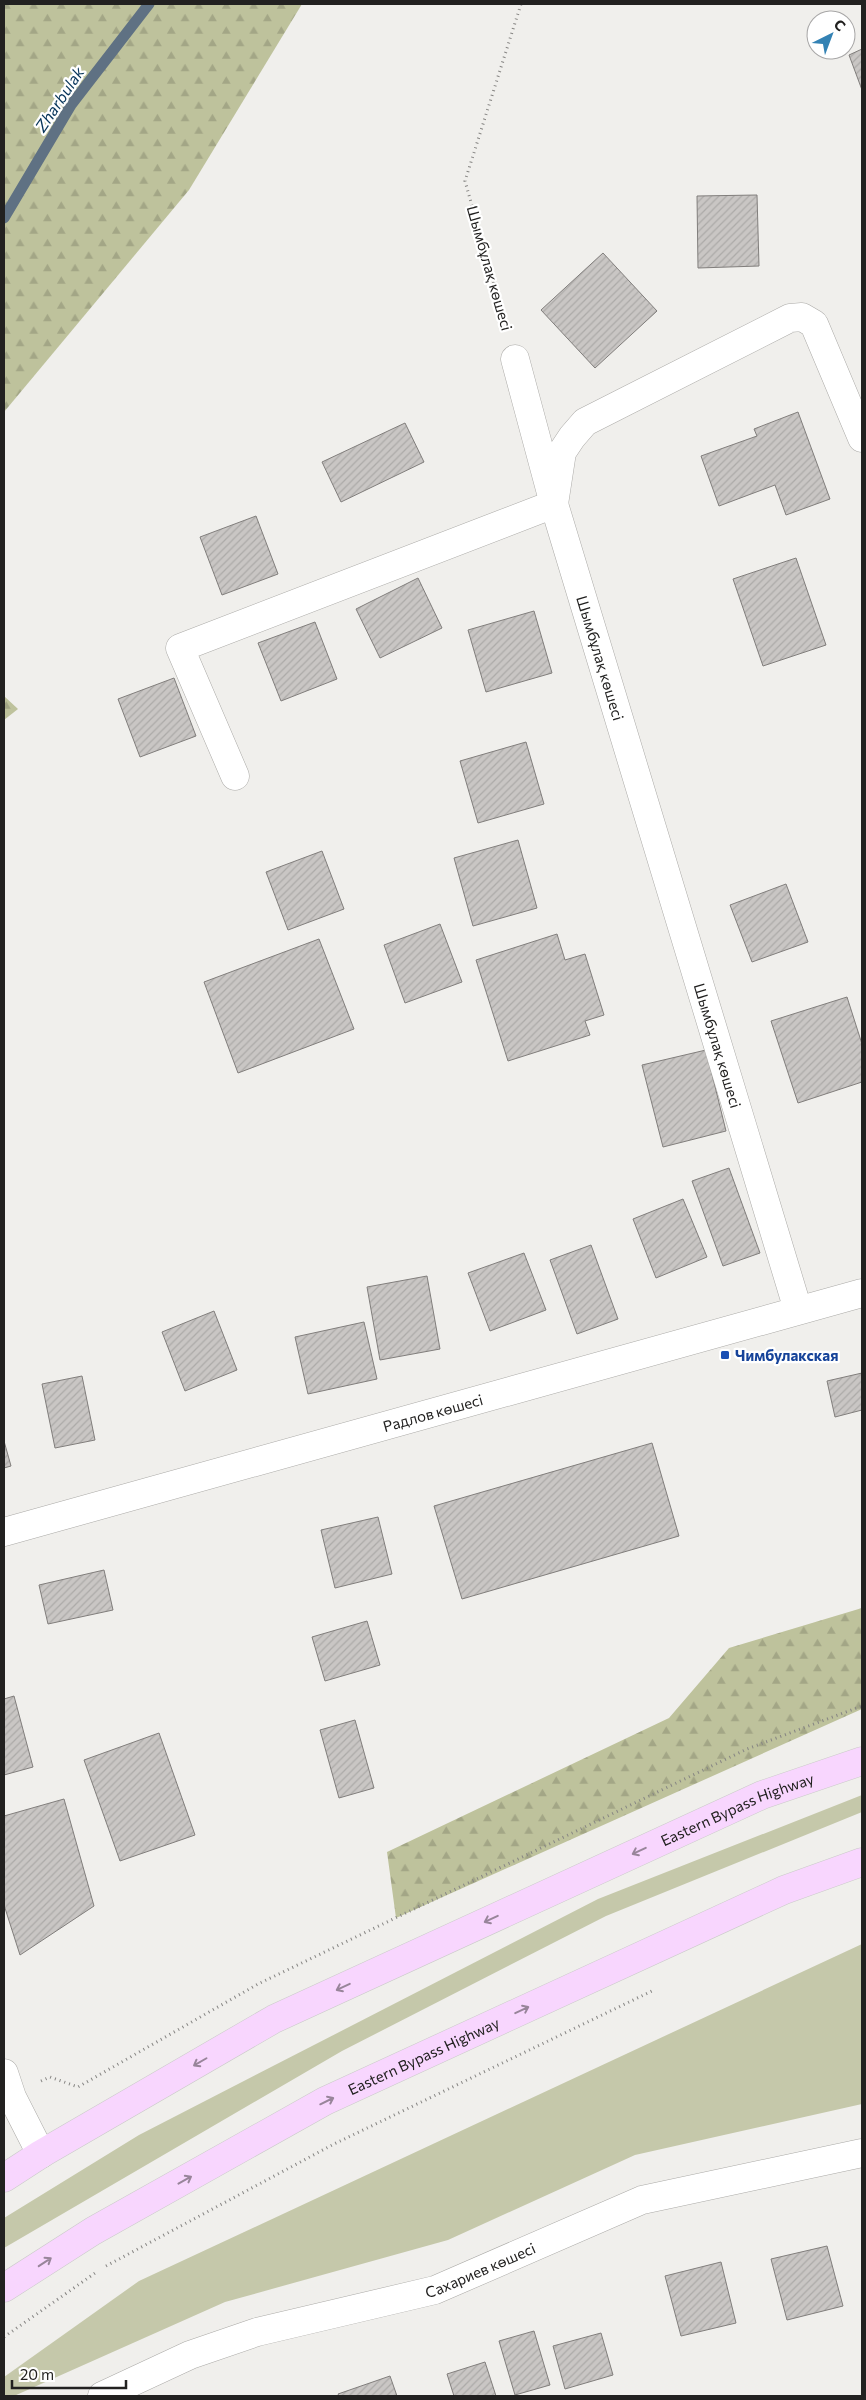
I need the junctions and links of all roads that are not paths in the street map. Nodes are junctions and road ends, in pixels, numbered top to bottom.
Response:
1 (515, 359) road end
2 (862, 438) edge
3 (554, 504) junction
4 (235, 776) dead end
5 (862, 1293) edge
6 (798, 1310) junction
7 (4, 1532) edge
8 (862, 1761) edge
9 (862, 1862) edge
10 (6, 2085) edge
11 (40, 2154) junction
12 (862, 2154) edge
13 (4, 2178) edge
14 (4, 2288) edge
15 (102, 2396) edge

1 - 3 street, Шымбұлақ көшесі
2 - 3 street
3 - 4 street
3 - 6 street, Шымбұлақ көшесі
5 - 6 street, Радлов көшесі
6 - 7 street, Радлов көшесі
8 -> 11 main road, Eastern Bypass Highway
14 -> 9 main road, Eastern Bypass Highway
10 - 11 street
11 - 13 main road, Eastern Bypass Highway
12 - 15 street, Сахариев көшесі

